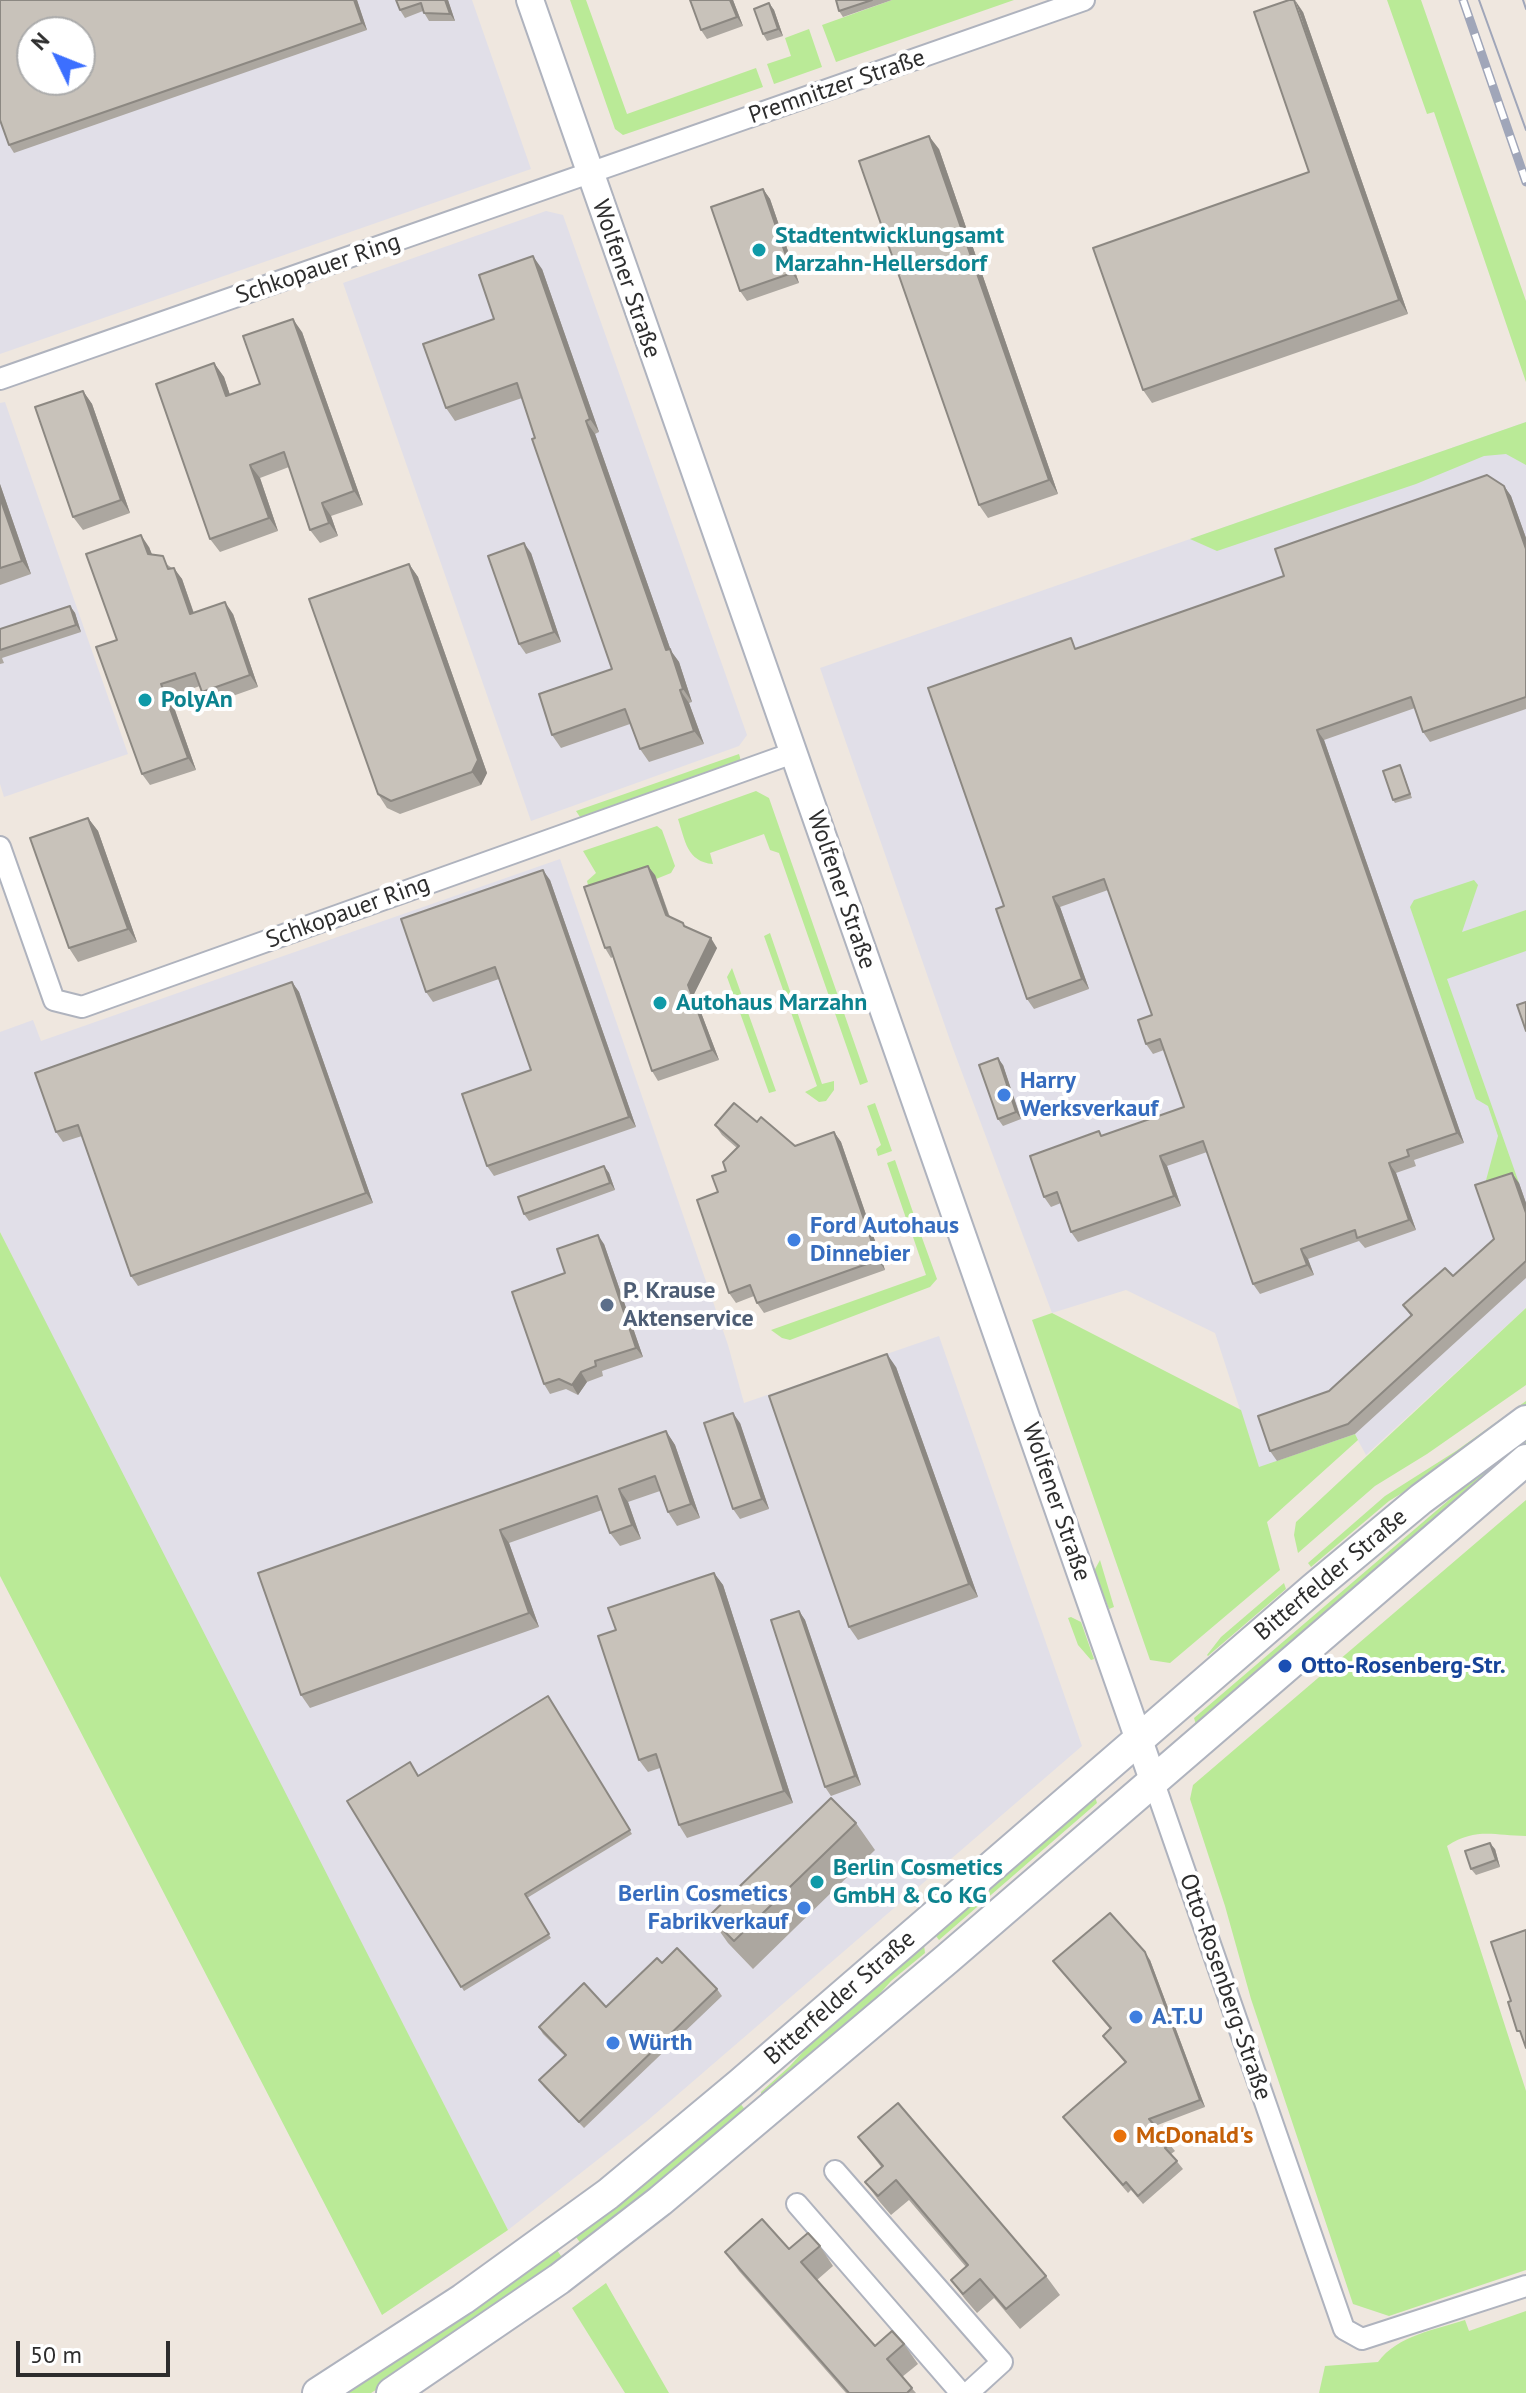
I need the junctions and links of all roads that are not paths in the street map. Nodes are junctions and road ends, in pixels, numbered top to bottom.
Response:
1 (530, 0) edge
2 (1084, 0) edge
3 (590, 174) junction
4 (0, 379) edge
5 (793, 753) junction
6 (0, 847) edge
7 (1526, 1421) edge
8 (1526, 1460) edge
9 (1139, 1740) junction
10 (1153, 1780) junction
11 (835, 2171) dead end
12 (797, 2204) dead end
13 (1526, 2286) edge
14 (318, 2393) edge
15 (392, 2393) edge
16 (961, 2393) edge
17 (968, 2393) edge

1 - 3 street, Wolfener Straße
2 - 3 street, Premnitzer Straße
3 - 4 street, Schkopauer Ring
3 - 5 street, Wolfener Straße
5 - 6 street, Schkopauer Ring
5 - 9 street, Wolfener Straße
7 - 9 main road, Bitterfelder Straße
8 - 10 main road, Bitterfelder Straße
9 - 10 street, Wolfener Straße
9 - 14 main road, Bitterfelder Straße
10 - 13 street, Otto-Rosenberg-Straße
10 - 15 main road, Bitterfelder Straße
11 - 17 street
12 - 16 street

